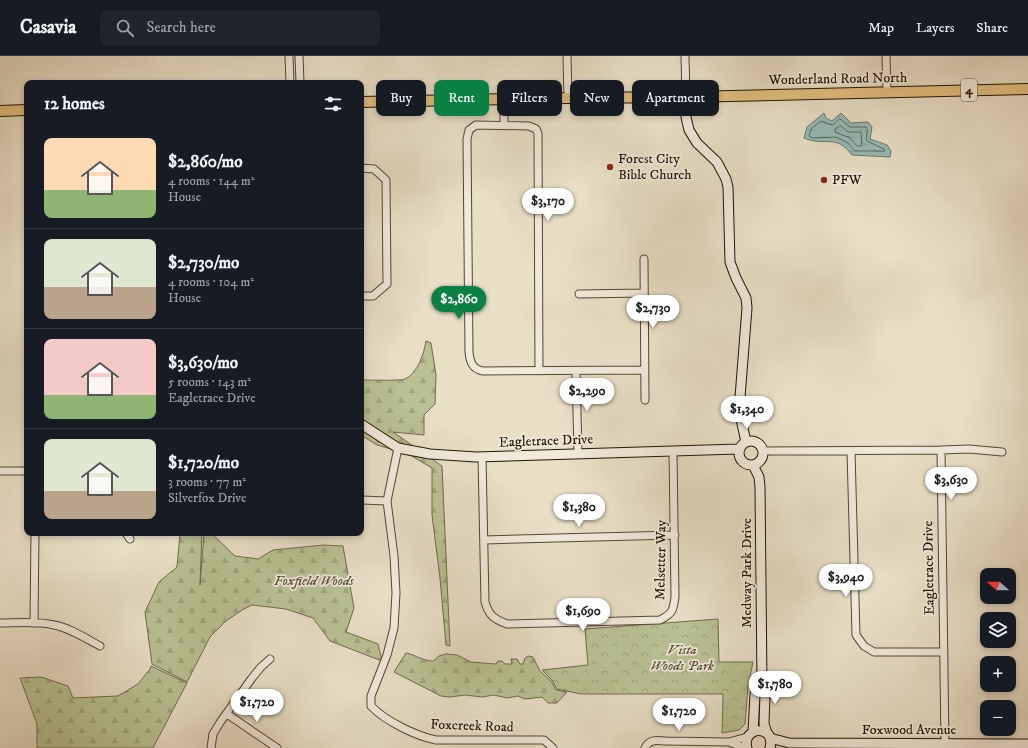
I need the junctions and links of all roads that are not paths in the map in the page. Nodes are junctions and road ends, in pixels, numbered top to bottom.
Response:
1 (289, 56) edge
2 (299, 56) edge
3 (567, 56) edge
4 (685, 56) edge
5 (886, 56) edge
6 (290, 80) edge
7 (300, 80) edge
8 (686, 80) edge
9 (1028, 89) edge
10 (886, 92) junction
11 (719, 96) edge
12 (632, 97) edge
13 (562, 98) edge
14 (568, 98) junction
15 (497, 99) edge
16 (364, 102) edge
17 (24, 110) edge
18 (0, 111) edge
19 (504, 116) edge
20 (686, 116) edge
21 (504, 125) junction
22 (364, 168) edge
23 (644, 259) dead end
24 (644, 293) junction
25 (579, 294) dead end
26 (364, 296) edge
27 (644, 370) junction
28 (539, 371) junction
29 (576, 371) junction
30 (645, 400) dead end
31 (364, 426) edge
32 (746, 442) junction
33 (398, 448) junction
34 (739, 449) junction
35 (852, 450) junction
36 (941, 450) junction
37 (674, 451) junction
38 (763, 451) junction
39 (1002, 452) dead end
40 (578, 454) junction
41 (482, 457) junction
42 (753, 465) junction
43 (0, 470) edge
44 (24, 471) edge
45 (364, 500) edge
46 (387, 501) junction
47 (675, 535) junction
48 (35, 536) edge
49 (484, 540) junction
50 (0, 623) edge
51 (34, 623) junction
52 (100, 646) dead end
53 (944, 652) junction
54 (270, 659) dead end
55 (762, 682) junction
56 (227, 714) junction
57 (750, 734) junction
58 (768, 736) junction
59 (729, 742) junction
60 (789, 743) junction
61 (945, 744) junction
62 (1028, 744) edge
63 (211, 748) edge
64 (277, 748) edge
65 (553, 748) edge
66 (645, 748) edge
67 (746, 748) edge
68 (770, 748) edge
69 (775, 748) edge

1 - 6 street
2 - 7 street
3 - 14 street
4 - 8 street
5 - 10 street
9 - 10 main road, Wonderland Road North / 4
10 - 11 main road, Wonderland Road North / 4
12 - 14 main road, Wonderland Road North / 4
13 - 14 main road, Wonderland Road North / 4
15 - 16 main road, Wonderland Road North / 4
17 - 18 main road
19 - 21 street
20 - 32 street
21 - 28 street
21 - 28 street
22 - 26 street
23 - 24 street
24 - 25 street
24 - 27 street
27 - 29 street
27 - 30 street
28 - 29 street
29 - 40 street
31 - 33 street, Eagletrace Drive
32 - 34 street
32 - 38 street
33 - 41 street, Eagletrace Drive
33 - 46 street, Foxcreek Road
34 - 37 street, Eagletrace Drive
34 - 42 street
35 - 36 street
35 - 38 street
35 - 53 street
36 - 39 street
36 - 53 street, Eagletrace Drive
37 - 40 street, Eagletrace Drive
37 - 47 street, Melsetter Way
38 - 42 street
40 - 41 street, Eagletrace Drive
41 - 49 street, Melsetter Way
42 - 55 street, Medway Park Drive
43 - 44 street
45 - 46 street
46 - 65 street, Foxcreek Road
47 - 49 street
47 - 49 street, Melsetter Way
48 - 51 street
50 - 51 street
51 - 52 street
53 - 61 street, Eagletrace Drive
54 - 56 street
55 - 57 street, Medway Park Drive
55 - 58 street, Medway Park Drive
56 - 63 street
56 - 64 street
57 - 58 street, Foxwood Avenue
57 - 59 street
57 - 67 street, Medway Park Drive
58 - 60 street, Foxwood Avenue
58 - 68 street, Medway Park Drive
59 - 66 street
59 - 67 street
60 - 61 street, Foxwood Avenue
60 - 69 street, Foxwood Avenue
61 - 62 street, Foxwood Avenue

